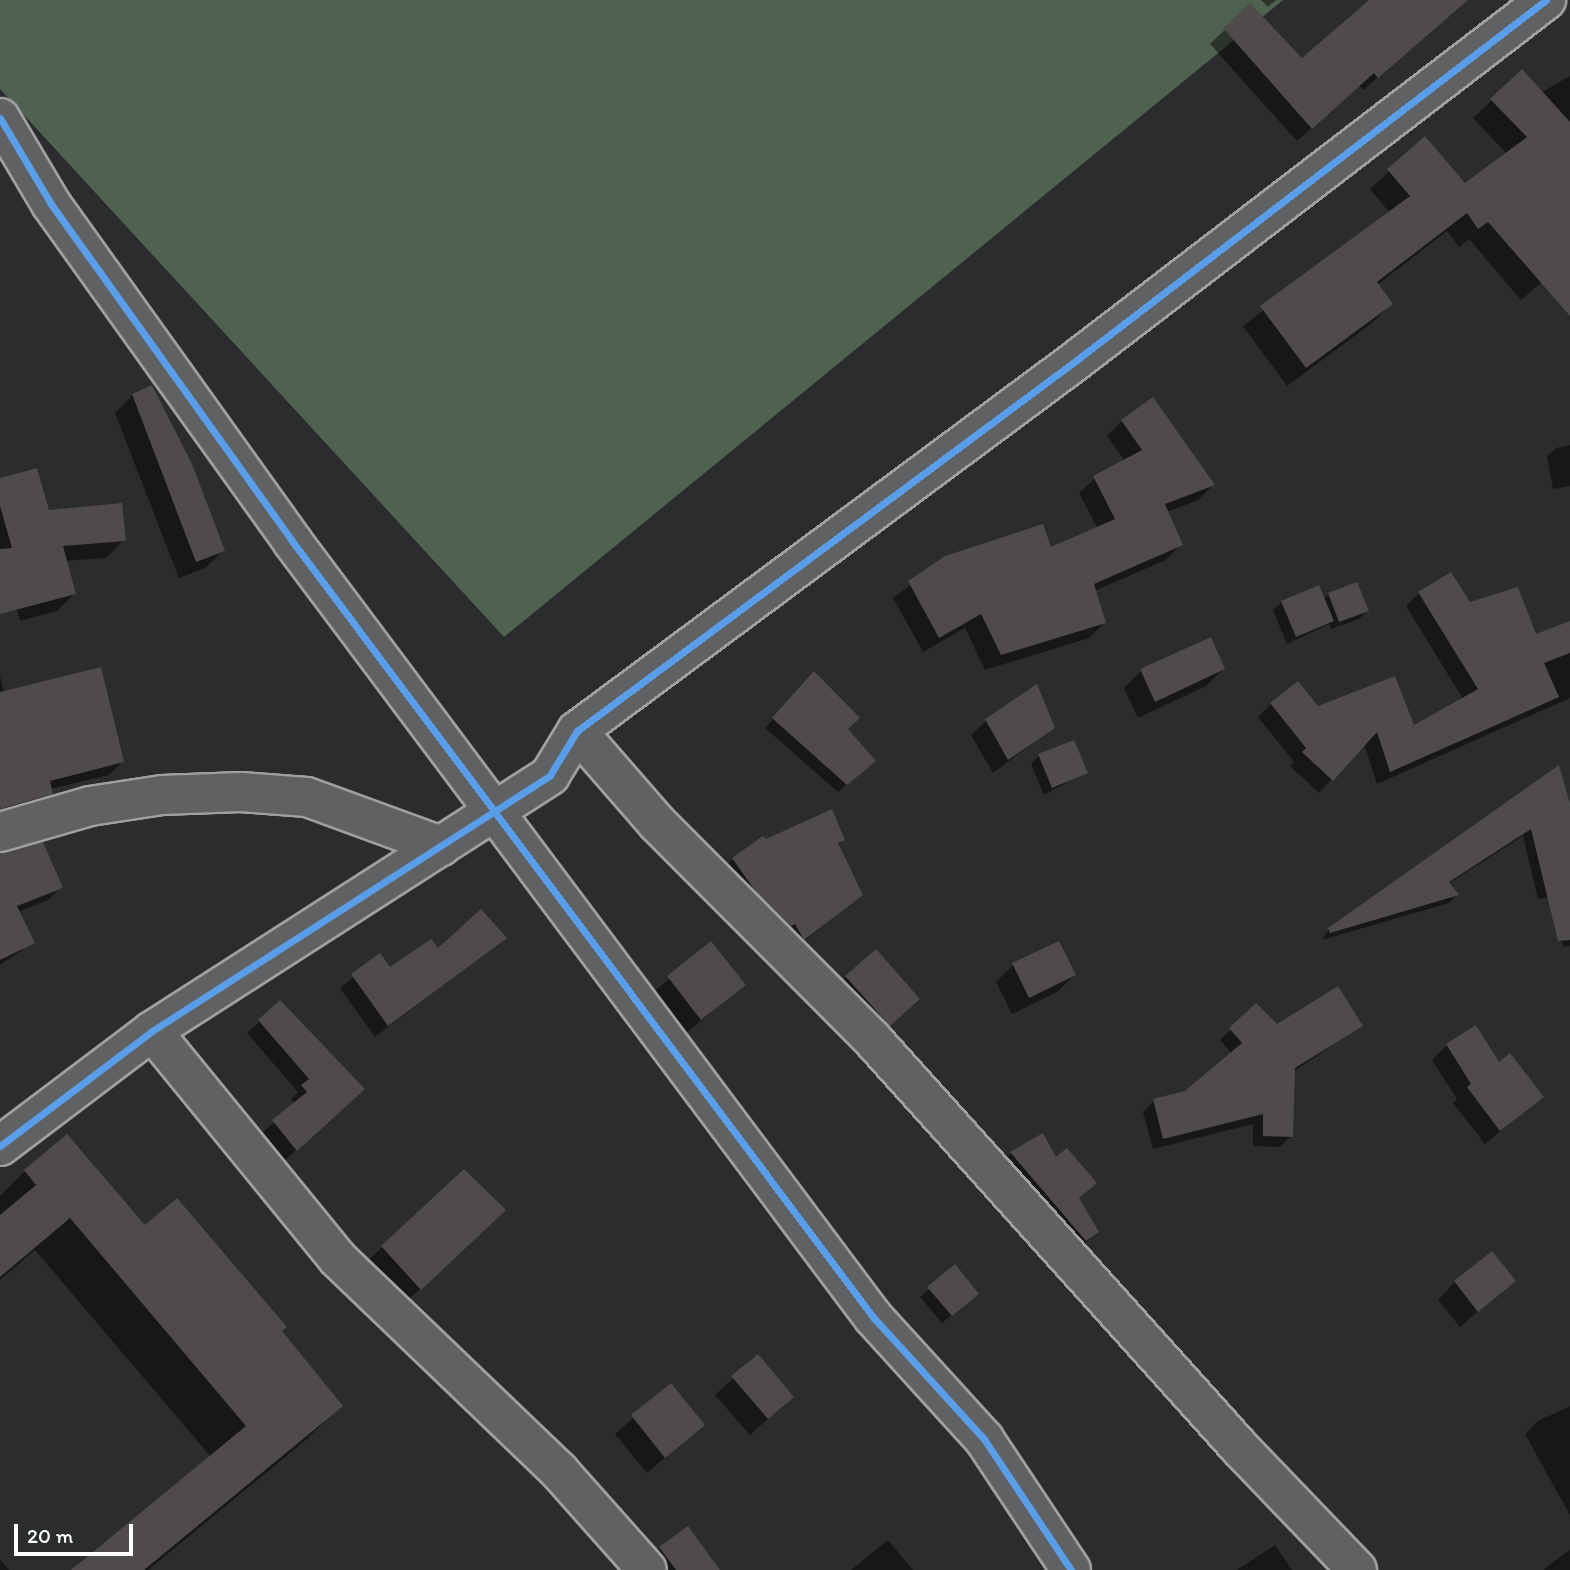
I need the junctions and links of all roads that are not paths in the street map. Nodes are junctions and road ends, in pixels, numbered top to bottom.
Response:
1 (1546, 0) edge
2 (0, 118) edge
3 (577, 731) junction
4 (493, 813) junction
5 (0, 832) edge
6 (441, 846) junction
7 (152, 1031) junction
8 (0, 1146) edge
9 (647, 1570) edge
10 (1070, 1570) edge
11 (1357, 1570) edge

1 - 3 street
2 - 4 street
3 - 4 street
3 - 11 street
4 - 6 street
4 - 10 street
5 - 6 street
6 - 7 street
7 - 8 street
7 - 9 street

